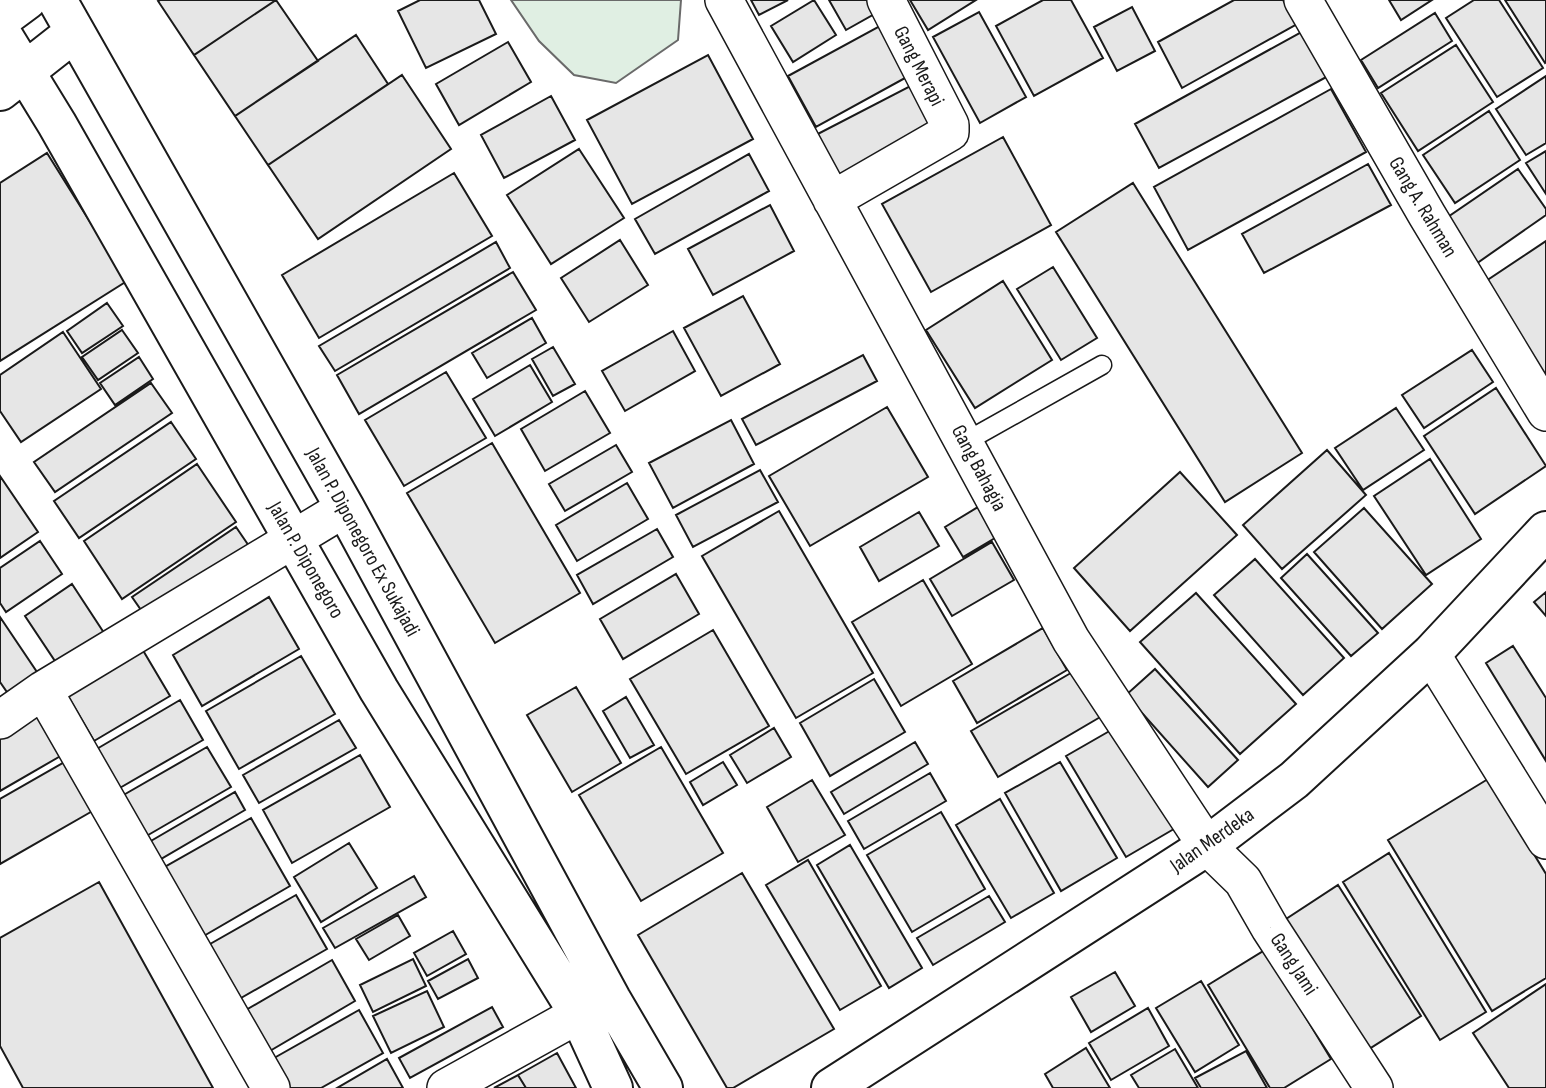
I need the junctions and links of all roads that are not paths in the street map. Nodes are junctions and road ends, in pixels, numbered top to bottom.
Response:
1 (27, 0) edge
2 (724, 0) edge
3 (886, 0) edge
4 (1303, 0) edge
5 (66, 16) edge
6 (0, 20) edge
7 (0, 30) edge
8 (12, 81) edge
9 (832, 200) junction
10 (1102, 365) dead end
11 (1546, 412) edge
12 (965, 442) junction
13 (345, 508) junction
14 (1546, 531) edge
15 (294, 540) junction
16 (1431, 654) junction
17 (43, 690) junction
18 (0, 720) edge
19 (1546, 840) edge
20 (1207, 846) junction
21 (579, 1014) junction
22 (1363, 1085) edge
23 (271, 1088) edge
24 (446, 1088) edge
25 (613, 1088) edge
26 (663, 1088) edge
27 (831, 1088) edge

1 - 6 main road
2 - 9 street, Gang Bahagia
3 - 9 street, Gang Merapi
4 - 11 street, Gang A. Rahman
5 - 8 main road
5 - 13 main road, Jalan P. Diponegoro Ex Sukajadi
7 - 8 main road, Jalan P. Diponegoro
8 - 15 main road, Jalan P. Diponegoro
9 - 12 street, Gang Bahagia
10 - 12 lane
12 - 20 street, Gang Bahagia
13 - 15 street
13 - 26 main road, Jalan P. Diponegoro Ex Sukajadi
14 - 16 main road, Jalan Merdeka
15 - 17 street
15 - 21 main road, Jalan P. Diponegoro
16 - 19 street
16 - 20 main road, Jalan Merdeka
17 - 18 street
17 - 23 street
20 - 22 street, Gang Jami
20 - 27 main road, Jalan Merdeka
21 - 24 street
21 - 25 main road, Jalan P. Diponegoro

